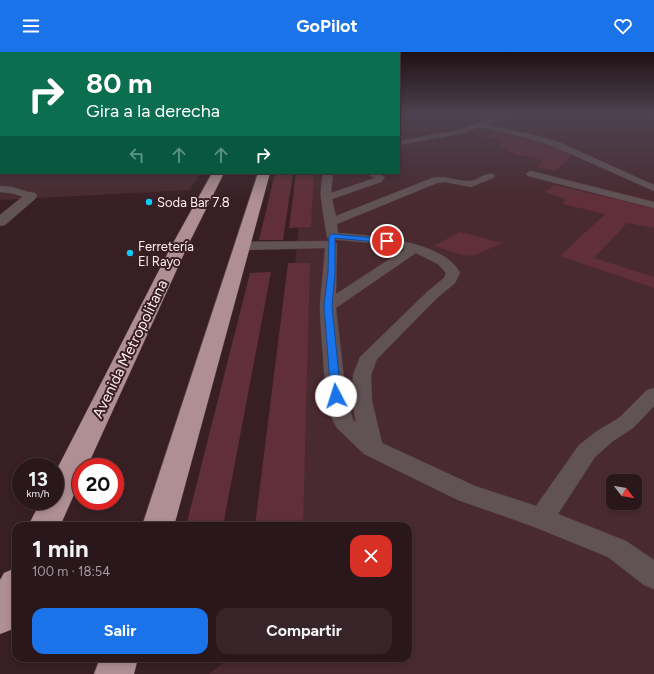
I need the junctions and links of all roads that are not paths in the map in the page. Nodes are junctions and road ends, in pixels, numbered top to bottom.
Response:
1 (552, 143) edge
2 (217, 174) edge
3 (264, 174) edge
4 (328, 174) edge
5 (372, 174) edge
6 (530, 174) dead end
7 (490, 176) dead end
8 (654, 188) edge
9 (0, 189) edge
10 (31, 196) joint
11 (326, 198) junction
12 (654, 204) edge
13 (0, 222) edge
14 (332, 234) junction
15 (242, 246) junction
16 (415, 248) junction
17 (328, 306) junction
18 (654, 394) edge
19 (372, 448) junction
20 (541, 518) junction
21 (46, 522) edge
22 (159, 522) edge
23 (654, 576) edge
24 (118, 662) edge
25 (114, 674) edge

1 - 8 lane
2 - 21 highway, Avenida Metropolitana
3 - 15 highway
4 - 11 lane
5 - 11 lane
6 - 12 lane
7 - 14 lane
9 - 10 lane
10 - 13 street
11 - 14 lane
14 - 15 lane
14 - 16 lane
14 - 17 lane
15 - 22 highway
16 - 17 lane
16 - 19 lane
17 - 19 lane
18 - 20 lane
19 - 20 lane
20 - 23 lane
24 - 25 highway

